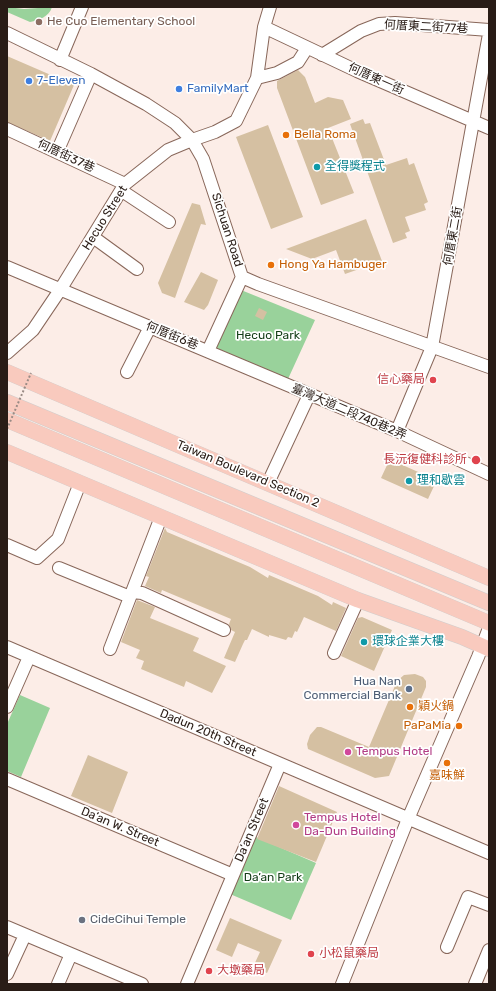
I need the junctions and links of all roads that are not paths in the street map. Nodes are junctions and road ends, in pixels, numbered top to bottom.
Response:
1 (82, 7) edge
2 (270, 7) edge
3 (264, 27) junction
4 (489, 30) edge
5 (7, 33) edge
6 (489, 34) edge
7 (307, 48) junction
8 (322, 55) junction
9 (60, 60) junction
10 (90, 74) junction
11 (257, 78) junction
12 (474, 121) junction
13 (489, 128) edge
14 (7, 129) edge
15 (192, 140) junction
16 (57, 152) junction
17 (124, 188) junction
18 (169, 222) dead end
19 (93, 237) junction
20 (7, 267) edge
21 (138, 269) dead end
22 (242, 276) junction
23 (60, 290) junction
24 (150, 327) junction
25 (432, 347) junction
26 (208, 351) junction
27 (7, 353) edge
28 (489, 367) edge
29 (7, 372) edge
30 (127, 372) dead end
31 (309, 395) junction
32 (7, 402) edge
33 (7, 420) edge
34 (397, 431) junction
35 (7, 452) edge
36 (489, 474) edge
37 (80, 483) junction
38 (268, 483) junction
39 (161, 517) junction
40 (7, 545) edge
41 (58, 568) dead end
42 (489, 578) edge
43 (131, 594) junction
44 (358, 600) junction
45 (489, 603) edge
46 (489, 623) edge
47 (489, 628) edge
48 (224, 630) dead end
49 (7, 647) edge
50 (486, 647) edge
51 (110, 649) dead end
52 (334, 653) dead end
53 (29, 657) junction
54 (7, 707) edge
55 (280, 764) junction
56 (7, 778) edge
57 (408, 819) junction
58 (489, 853) edge
59 (233, 875) junction
60 (489, 905) edge
61 (7, 927) edge
62 (25, 935) junction
63 (447, 947) dead end
64 (489, 950) edge
65 (71, 954) junction
66 (7, 974) edge
67 (58, 984) edge
68 (142, 984) edge
69 (187, 984) edge
70 (342, 984) edge
71 (475, 984) edge

1 - 9 street
2 - 3 street, Hecuo Street
3 - 7 street, 何厝東一街
3 - 11 street, Hecuo Street
4 - 8 street, 何厝東二街77巷
5 - 9 street, Sichuan Road
6 - 12 street, 何厝東二街
7 - 8 street, 何厝東一街
7 - 11 street
8 - 12 street, 何厝東一街
9 - 10 street, Sichuan Road
10 - 15 street, Sichuan Road
10 - 16 street
11 - 15 street, Hecuo Street
12 - 13 street, 何厝東一街
12 - 25 street, 何厝東二街
14 - 16 street, 何厝街37巷
15 - 17 street, Hecuo Street
15 - 22 street, Sichuan Road
16 - 17 street, 何厝街37巷
17 - 18 street, 何厝街37巷
17 - 19 street, Hecuo Street
19 - 21 street
19 - 23 street, Hecuo Street
20 - 23 street, 何厝街6巷
22 - 25 street, Sichuan Road
22 - 26 street, 何厝街6巷
23 - 24 street, 何厝街6巷
23 - 27 street, Hecuo Street
24 - 26 street, 何厝街6巷
24 - 30 street
25 - 28 street, Sichuan Road
25 - 34 street, 何厝東二街
26 - 31 street, 臺灣大道二段740巷2弄
29 - 38 main road, Taiwan Boulevard Section 2
31 - 34 street, 臺灣大道二段740巷2弄
31 - 38 street
32 - 45 main road
33 - 46 main road
34 - 36 street, 臺灣大道二段740巷2弄
35 - 37 main road
37 - 39 main road
37 - 40 street
38 - 42 main road, Taiwan Boulevard Section 2
39 - 43 street
39 - 44 main road
41 - 43 street
43 - 48 street
43 - 51 street
44 - 50 main road
44 - 52 street
47 - 50 street
49 - 53 street, Dadun 20th Street
50 - 57 street
53 - 54 street
53 - 55 street, Dadun 20th Street
55 - 57 street, Dadun 20th Street
55 - 59 street, Da’an Street
56 - 59 street, Da’an W. Street
57 - 58 street, Dadun 20th Street
57 - 70 street
59 - 69 street, Da’an Street
60 - 63 street
61 - 62 street
62 - 65 street
62 - 66 street
64 - 71 street
65 - 67 street
65 - 68 street

